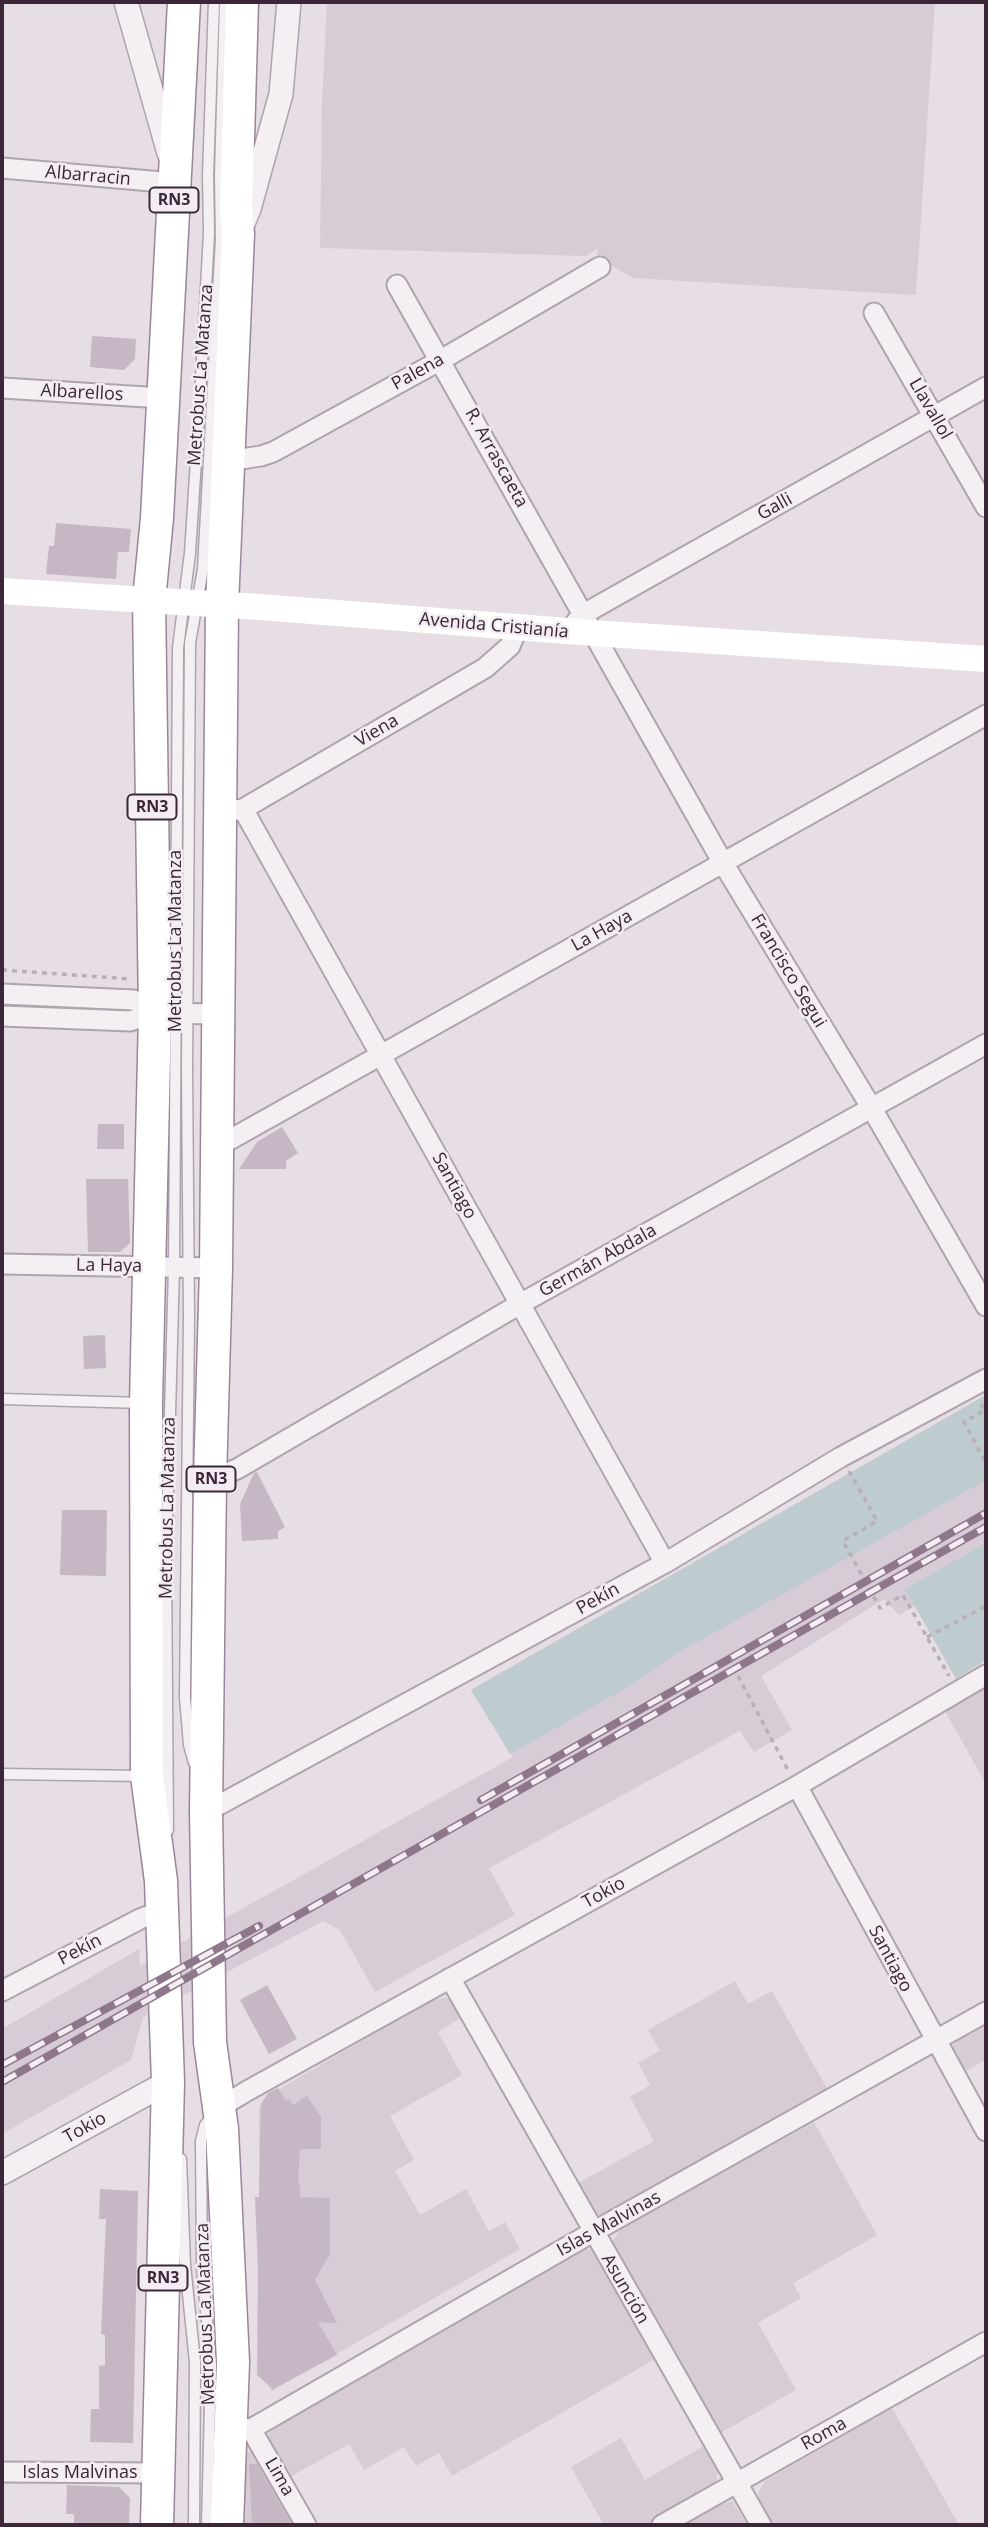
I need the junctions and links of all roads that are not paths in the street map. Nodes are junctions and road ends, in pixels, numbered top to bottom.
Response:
1 (126, 2) edge
2 (184, 2) edge
3 (214, 2) edge
4 (225, 2) edge
5 (242, 2) edge
6 (289, 2) edge
7 (2, 168) edge
8 (173, 183) junction
9 (238, 234) junction
10 (600, 267) dead end
11 (397, 285) dead end
12 (874, 313) dead end
13 (442, 360) junction
14 (986, 387) edge
15 (2, 388) edge
16 (162, 398) junction
17 (935, 417) junction
18 (228, 461) junction
19 (986, 507) edge
20 (2, 592) edge
21 (149, 600) junction
22 (202, 604) junction
23 (518, 627) junction
24 (581, 627) junction
25 (986, 659) edge
26 (986, 715) edge
27 (231, 811) junction
28 (723, 863) junction
29 (2, 994) edge
30 (184, 1014) junction
31 (2, 1016) edge
32 (986, 1044) edge
33 (380, 1054) junction
34 (872, 1107) junction
35 (218, 1147) junction
36 (2, 1264) edge
37 (182, 1268) junction
38 (520, 1304) junction
39 (986, 1306) edge
40 (986, 1379) edge
41 (2, 1399) edge
42 (146, 1403) junction
43 (211, 1480) junction
44 (665, 1563) junction
45 (986, 1675) edge
46 (2, 1774) edge
47 (147, 1776) junction
48 (797, 1786) junction
49 (206, 1812) junction
50 (160, 1896) junction
51 (450, 1978) junction
52 (2, 1991) edge
53 (986, 2012) edge
54 (935, 2042) junction
55 (167, 2082) junction
56 (219, 2109) junction
57 (986, 2131) edge
58 (178, 2135) dead end
59 (181, 2148) dead end
60 (2, 2174) edge
61 (593, 2232) junction
62 (986, 2342) edge
63 (241, 2428) junction
64 (2, 2472) edge
65 (158, 2473) junction
66 (736, 2483) junction
67 (157, 2525) edge
68 (194, 2525) edge
69 (207, 2525) edge
70 (228, 2525) edge
71 (306, 2525) edge
72 (662, 2525) edge
73 (761, 2525) edge

1 - 8 street
2 - 8 highway, RN3
3 - 22 lane, Metrobus La Matanza
4 - 22 lane, Metrobus La Matanza
5 - 9 highway, RN3
6 - 9 street
7 - 8 street, Albarracin
8 - 16 highway, RN3
9 - 18 highway, RN3
10 - 13 street, Palena
11 - 13 street, R. Arrascaeta
12 - 17 street, Llavallol
13 - 18 street, Palena
13 - 24 street, R. Arrascaeta
14 - 17 street, Galli
15 - 16 street, Albarellos
16 - 21 highway, RN3
17 - 19 street, Llavallol
17 - 24 street, Galli
18 - 22 highway, RN3
20 - 21 main road, Avenida Cristianía
21 - 22 main road, Avenida Cristianía
21 - 30 highway, RN3
22 - 23 main road, Avenida Cristianía
22 - 27 highway, RN3
22 - 30 lane, Metrobus La Matanza
23 - 24 main road, Avenida Cristianía
23 - 27 street, Viena
24 - 25 main road, Avenida Cristianía
24 - 28 street, Francisco Segui
26 - 28 street, La Haya
27 - 30 highway, RN3
27 - 33 street, Santiago
28 - 33 street, La Haya
28 - 34 street, Francisco Segui
29 - 30 street
30 - 31 street
30 - 35 highway, RN3
30 - 37 highway, RN3
32 - 34 street, Germán Abdala
33 - 35 street, La Haya
33 - 38 street, Santiago
34 - 38 street, Germán Abdala
34 - 39 street, Francisco Segui
35 - 37 highway, RN3
36 - 37 street, La Haya
37 - 42 highway, RN3
37 - 43 highway, RN3
37 - 49 lane, Metrobus La Matanza
37 - 50 lane, Metrobus La Matanza
38 - 43 street, Germán Abdala
38 - 44 street, Santiago
40 - 44 street, Pekín
41 - 42 lane
42 - 47 highway, RN3
43 - 49 highway, RN3
44 - 49 street, Pekín
45 - 48 street, Tokio
46 - 47 lane
47 - 50 highway, RN3
48 - 51 street, Tokio
48 - 54 street, Santiago
49 - 56 highway, RN3
50 - 52 street, Pekín
50 - 55 highway, RN3
51 - 56 street, Tokio
51 - 61 street, Asunción
53 - 54 street, Islas Malvinas
54 - 57 street, Santiago
54 - 61 street, Islas Malvinas
55 - 58 lane
55 - 60 street, Tokio
55 - 65 highway, RN3
56 - 63 highway, RN3
56 - 69 lane, Metrobus La Matanza
59 - 68 lane, Metrobus La Matanza
61 - 63 street, Islas Malvinas
61 - 66 street, Asunción
62 - 66 street, Roma
63 - 70 highway, RN3
63 - 71 street, Lima
64 - 65 street, Islas Malvinas
65 - 67 highway, RN3
66 - 72 street, Roma
66 - 73 street, Asunción

